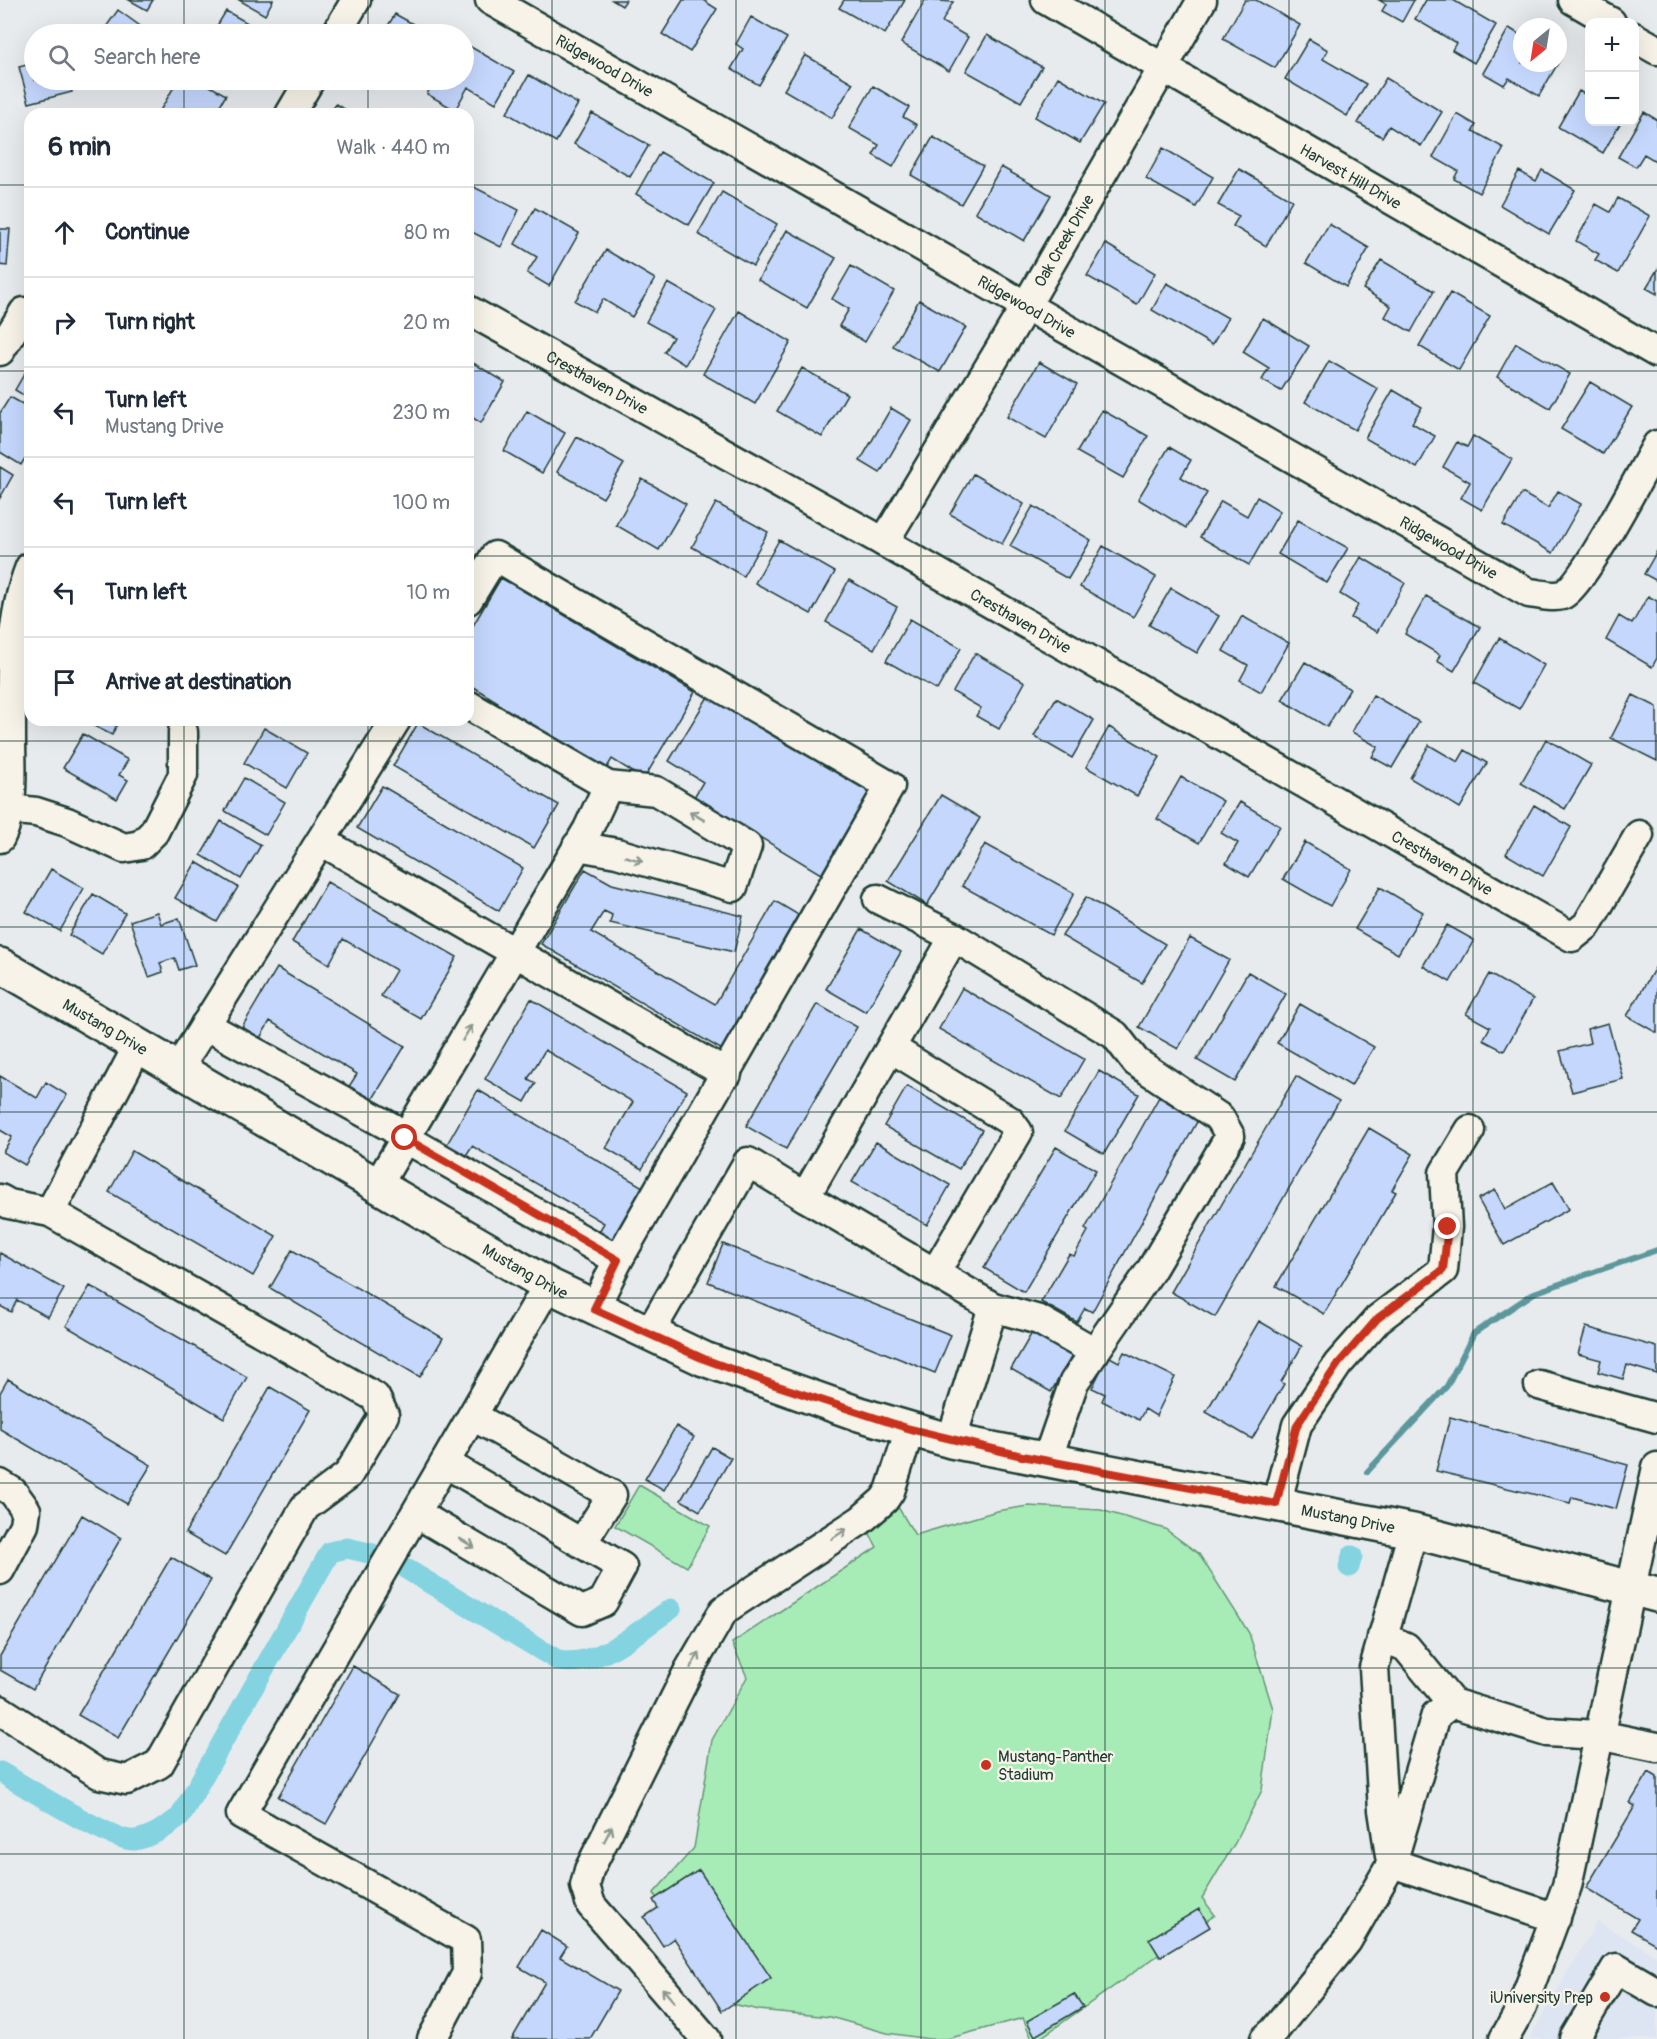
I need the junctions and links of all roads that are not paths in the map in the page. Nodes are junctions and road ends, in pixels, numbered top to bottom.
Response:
1 (356, 0) edge
2 (490, 0) edge
3 (1046, 0) edge
4 (1202, 0) edge
5 (1573, 0) edge
6 (1604, 18) edge
7 (342, 24) edge
8 (1639, 39) edge
9 (1657, 50) edge
10 (1163, 68) junction
11 (304, 90) edge
12 (294, 108) edge
13 (1027, 304) junction
14 (24, 312) dead end
15 (474, 313) edge
16 (0, 351) edge
17 (1657, 353) edge
18 (1657, 446) edge
19 (884, 542) junction
20 (24, 590) edge
21 (474, 590) edge
22 (5, 685) edge
23 (474, 708) edge
24 (392, 726) edge
25 (183, 732) dead end
26 (608, 786) junction
27 (8, 809) junction
28 (1639, 835) dead end
29 (0, 838) edge
30 (321, 841) junction
31 (577, 846) junction
32 (878, 899) dead end
33 (954, 937) junction
34 (507, 946) junction
35 (0, 965) edge
36 (206, 1025) junction
37 (138, 1046) junction
38 (891, 1048) junction
39 (178, 1070) junction
40 (727, 1074) junction
41 (1470, 1130) dead end
42 (398, 1133) junction
43 (370, 1182) junction
44 (805, 1197) junction
45 (0, 1199) edge
46 (50, 1212) junction
47 (618, 1260) junction
48 (935, 1274) junction
49 (548, 1286) junction
50 (993, 1308) junction
51 (594, 1309) junction
52 (649, 1334) junction
53 (1095, 1352) junction
54 (1539, 1385) dead end
55 (473, 1416) junction
56 (1657, 1418) edge
57 (910, 1429) junction
58 (951, 1441) junction
59 (1047, 1460) junction
60 (446, 1463) junction
61 (1657, 1467) edge
62 (0, 1484) edge
63 (1276, 1504) junction
64 (416, 1513) junction
65 (1413, 1531) junction
66 (582, 1543) junction
67 (0, 1570) edge
68 (1644, 1591) edge
69 (1382, 1638) junction
70 (1452, 1703) junction
71 (0, 1710) edge
72 (1599, 1735) junction
73 (1657, 1747) edge
74 (1392, 1863) junction
75 (1556, 1918) junction
76 (1657, 1992) edge
77 (432, 2039) edge
78 (706, 2039) edge
79 (1264, 2039) edge
80 (1504, 2039) edge
81 (1574, 2039) edge

1 - 7 street
2 - 13 street, Ridgewood Drive
3 - 10 street, Harvest Hill Drive
4 - 10 street, Oak Creek Drive
5 - 6 street
8 - 9 street
10 - 13 street, Oak Creek Drive
10 - 17 street, Harvest Hill Drive
11 - 12 street
13 - 18 street, Ridgewood Drive
13 - 19 street, Oak Creek Drive
14 - 16 street
15 - 19 street, Cresthaven Drive
19 - 28 street, Cresthaven Drive
20 - 22 street
21 - 40 street
22 - 27 street
23 - 26 street
24 - 30 street
25 - 27 street
26 - 31 street
31 -> 26 street
27 - 29 street
30 - 34 street
30 - 36 street
31 - 34 street
32 - 33 street
33 - 38 street
33 - 53 street
34 - 40 street
34 - 42 street
35 - 37 main road, Mustang Drive
36 - 39 street
36 - 42 street
37 - 39 main road, Mustang Drive
37 - 46 street
38 - 44 street
38 - 48 street
39 - 43 main road, Mustang Drive
40 - 47 street
41 - 63 street
42 - 43 street
42 - 47 street
43 - 49 main road, Mustang Drive
44 - 48 street
44 - 52 street
45 - 46 street
46 - 71 street
47 - 51 street
48 - 50 street
49 - 51 main road, Mustang Drive
49 - 55 street
50 - 53 street
50 - 58 street
51 - 52 main road, Mustang Drive
52 - 57 main road, Mustang Drive
53 - 59 street
54 - 56 street
55 - 60 street
55 - 66 street
57 - 58 main road, Mustang Drive
78 -> 57 street
58 - 59 main road, Mustang Drive
59 - 63 main road, Mustang Drive
60 - 64 street
60 - 66 street
61 - 68 street
62 - 67 street
63 - 65 main road, Mustang Drive
64 -> 66 street
64 - 77 street
65 - 68 main road, Mustang Drive
65 - 69 street
68 - 72 street
69 - 70 street
69 - 74 street
70 - 72 street
70 - 74 street
72 - 73 street
72 - 75 street
74 - 75 street
74 - 79 street
75 - 80 street
76 - 81 street

